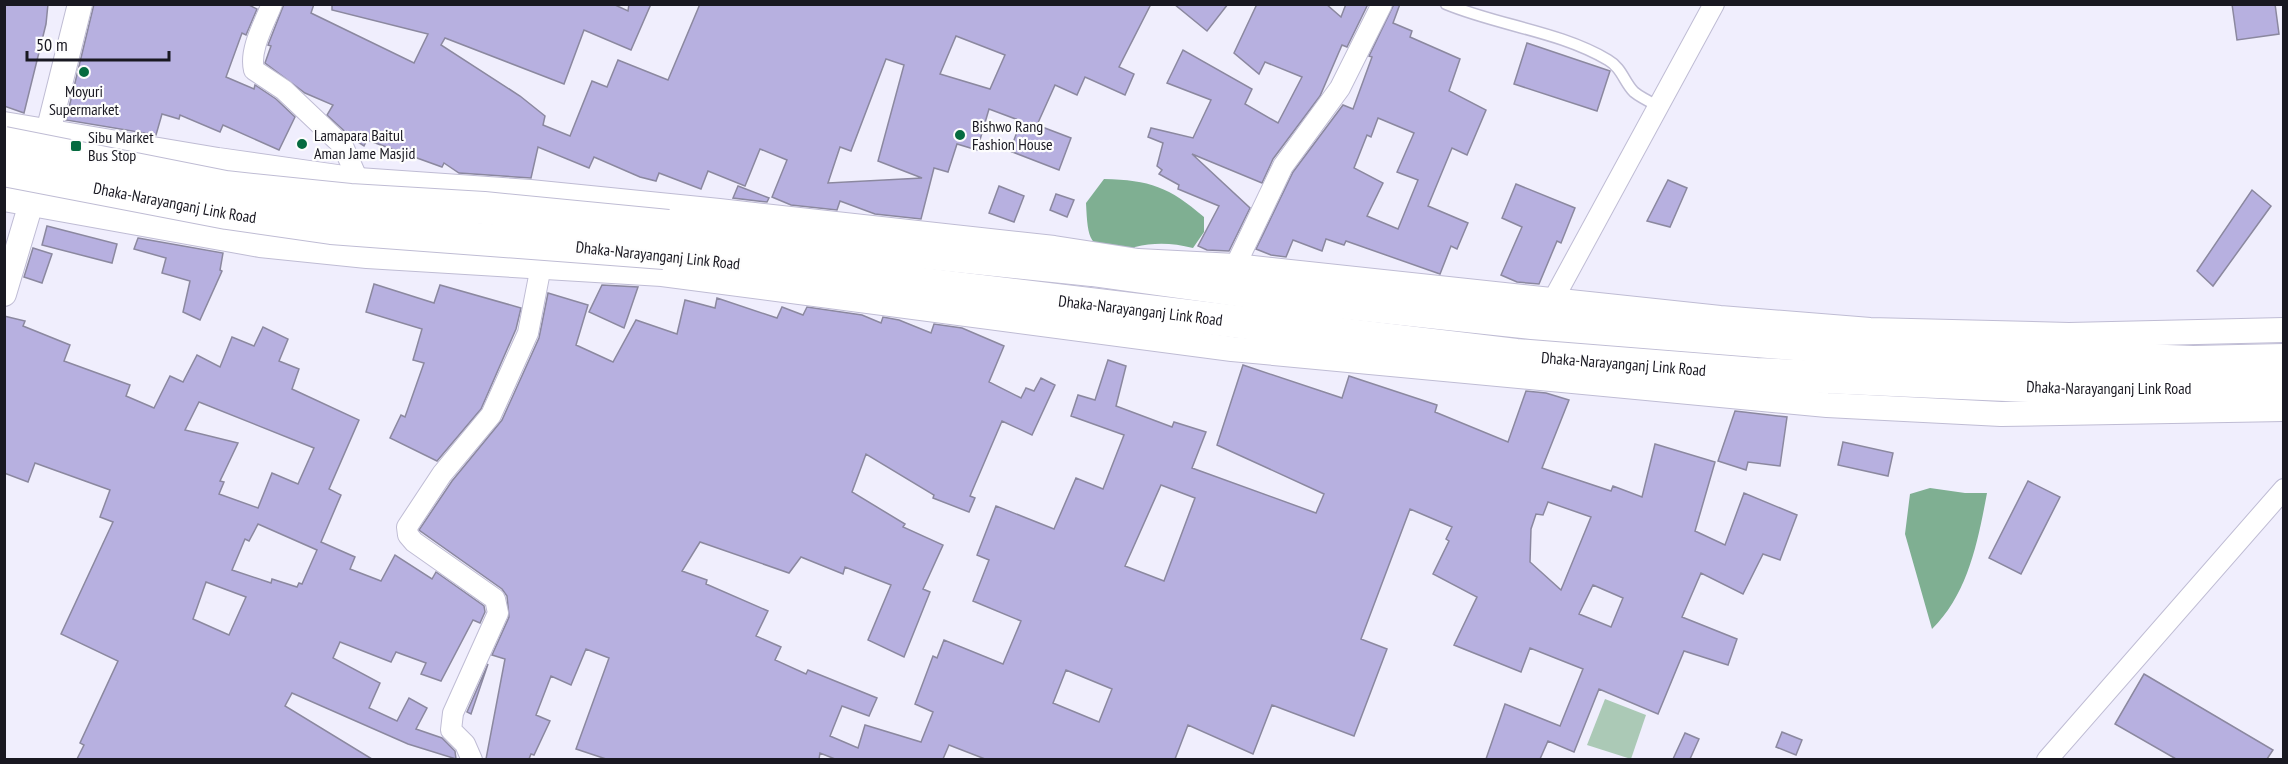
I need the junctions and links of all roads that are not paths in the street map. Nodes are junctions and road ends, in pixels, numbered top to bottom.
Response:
1 (80, 4) edge
2 (272, 4) edge
3 (1382, 4) edge
4 (1446, 4) edge
5 (1714, 4) edge
6 (1658, 106) junction
7 (4, 124) edge
8 (48, 133) junction
9 (4, 143) edge
10 (4, 170) edge
11 (358, 180) junction
12 (4, 199) edge
13 (32, 204) junction
14 (666, 240) junction
15 (717, 245) junction
16 (541, 266) junction
17 (1230, 277) junction
18 (4, 294) edge
19 (1553, 300) junction
20 (2283, 330) edge
21 (2283, 360) edge
22 (2283, 388) edge
23 (2283, 409) edge
24 (2283, 489) edge
25 (472, 759) edge
26 (2047, 759) edge

1 - 8 street
2 - 11 street
3 - 17 street
4 - 6 lane
5 - 6 street
6 - 19 street
7 - 8 street
8 - 11 street
8 - 13 street
9 - 14 main road, Dhaka-Narayanganj Link Road, bridge
10 - 14 main road, Dhaka-Narayanganj Link Road, bridge
11 - 15 street
12 - 13 street
13 - 16 street
13 - 18 street
14 - 15 main road, Dhaka-Narayanganj Link Road
15 - 16 street
15 - 17 main road, Dhaka-Narayanganj Link Road
15 - 22 main road, Dhaka-Narayanganj Link Road
15 - 23 street
16 - 25 street
17 - 19 street
17 - 21 main road, Dhaka-Narayanganj Link Road
19 - 20 street
24 - 26 street

